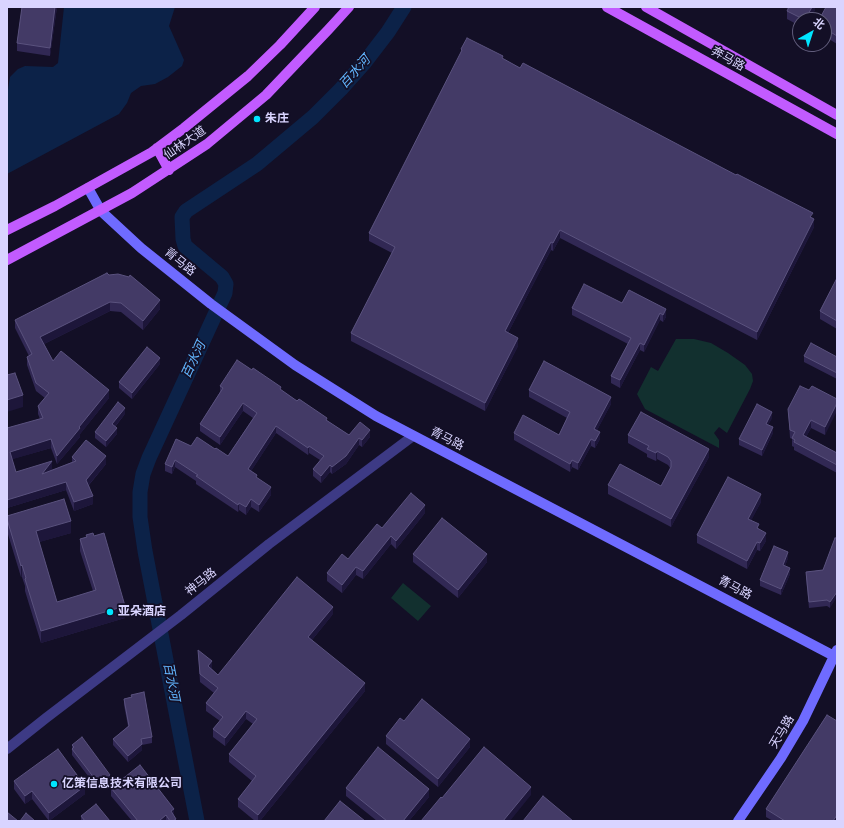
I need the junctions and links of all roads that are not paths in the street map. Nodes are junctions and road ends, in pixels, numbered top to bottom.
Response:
1 (315, 7) edge
2 (349, 7) edge
3 (607, 7) edge
4 (646, 7) edge
5 (837, 114) edge
6 (837, 134) edge
7 (157, 148) junction
8 (169, 170) junction
9 (88, 188) junction
10 (101, 211) junction
11 (7, 230) edge
12 (7, 260) edge
13 (413, 436) junction
14 (836, 653) edge
15 (7, 748) edge
16 (738, 821) edge

1 - 7 main road, 仙林大道
2 - 8 main road, 仙林大道
3 - 6 main road, 奔马路
4 - 5 main road, 奔马路
7 - 8 main road
7 - 9 main road, 仙林大道
8 - 10 main road, 仙林大道
9 - 10 street, 青马路
9 - 11 main road, 仙林大道
10 - 12 main road, 仙林大道
10 - 13 street, 青马路
13 - 14 street, 青马路
13 - 15 street, 神马路
14 - 16 street, 天马路

